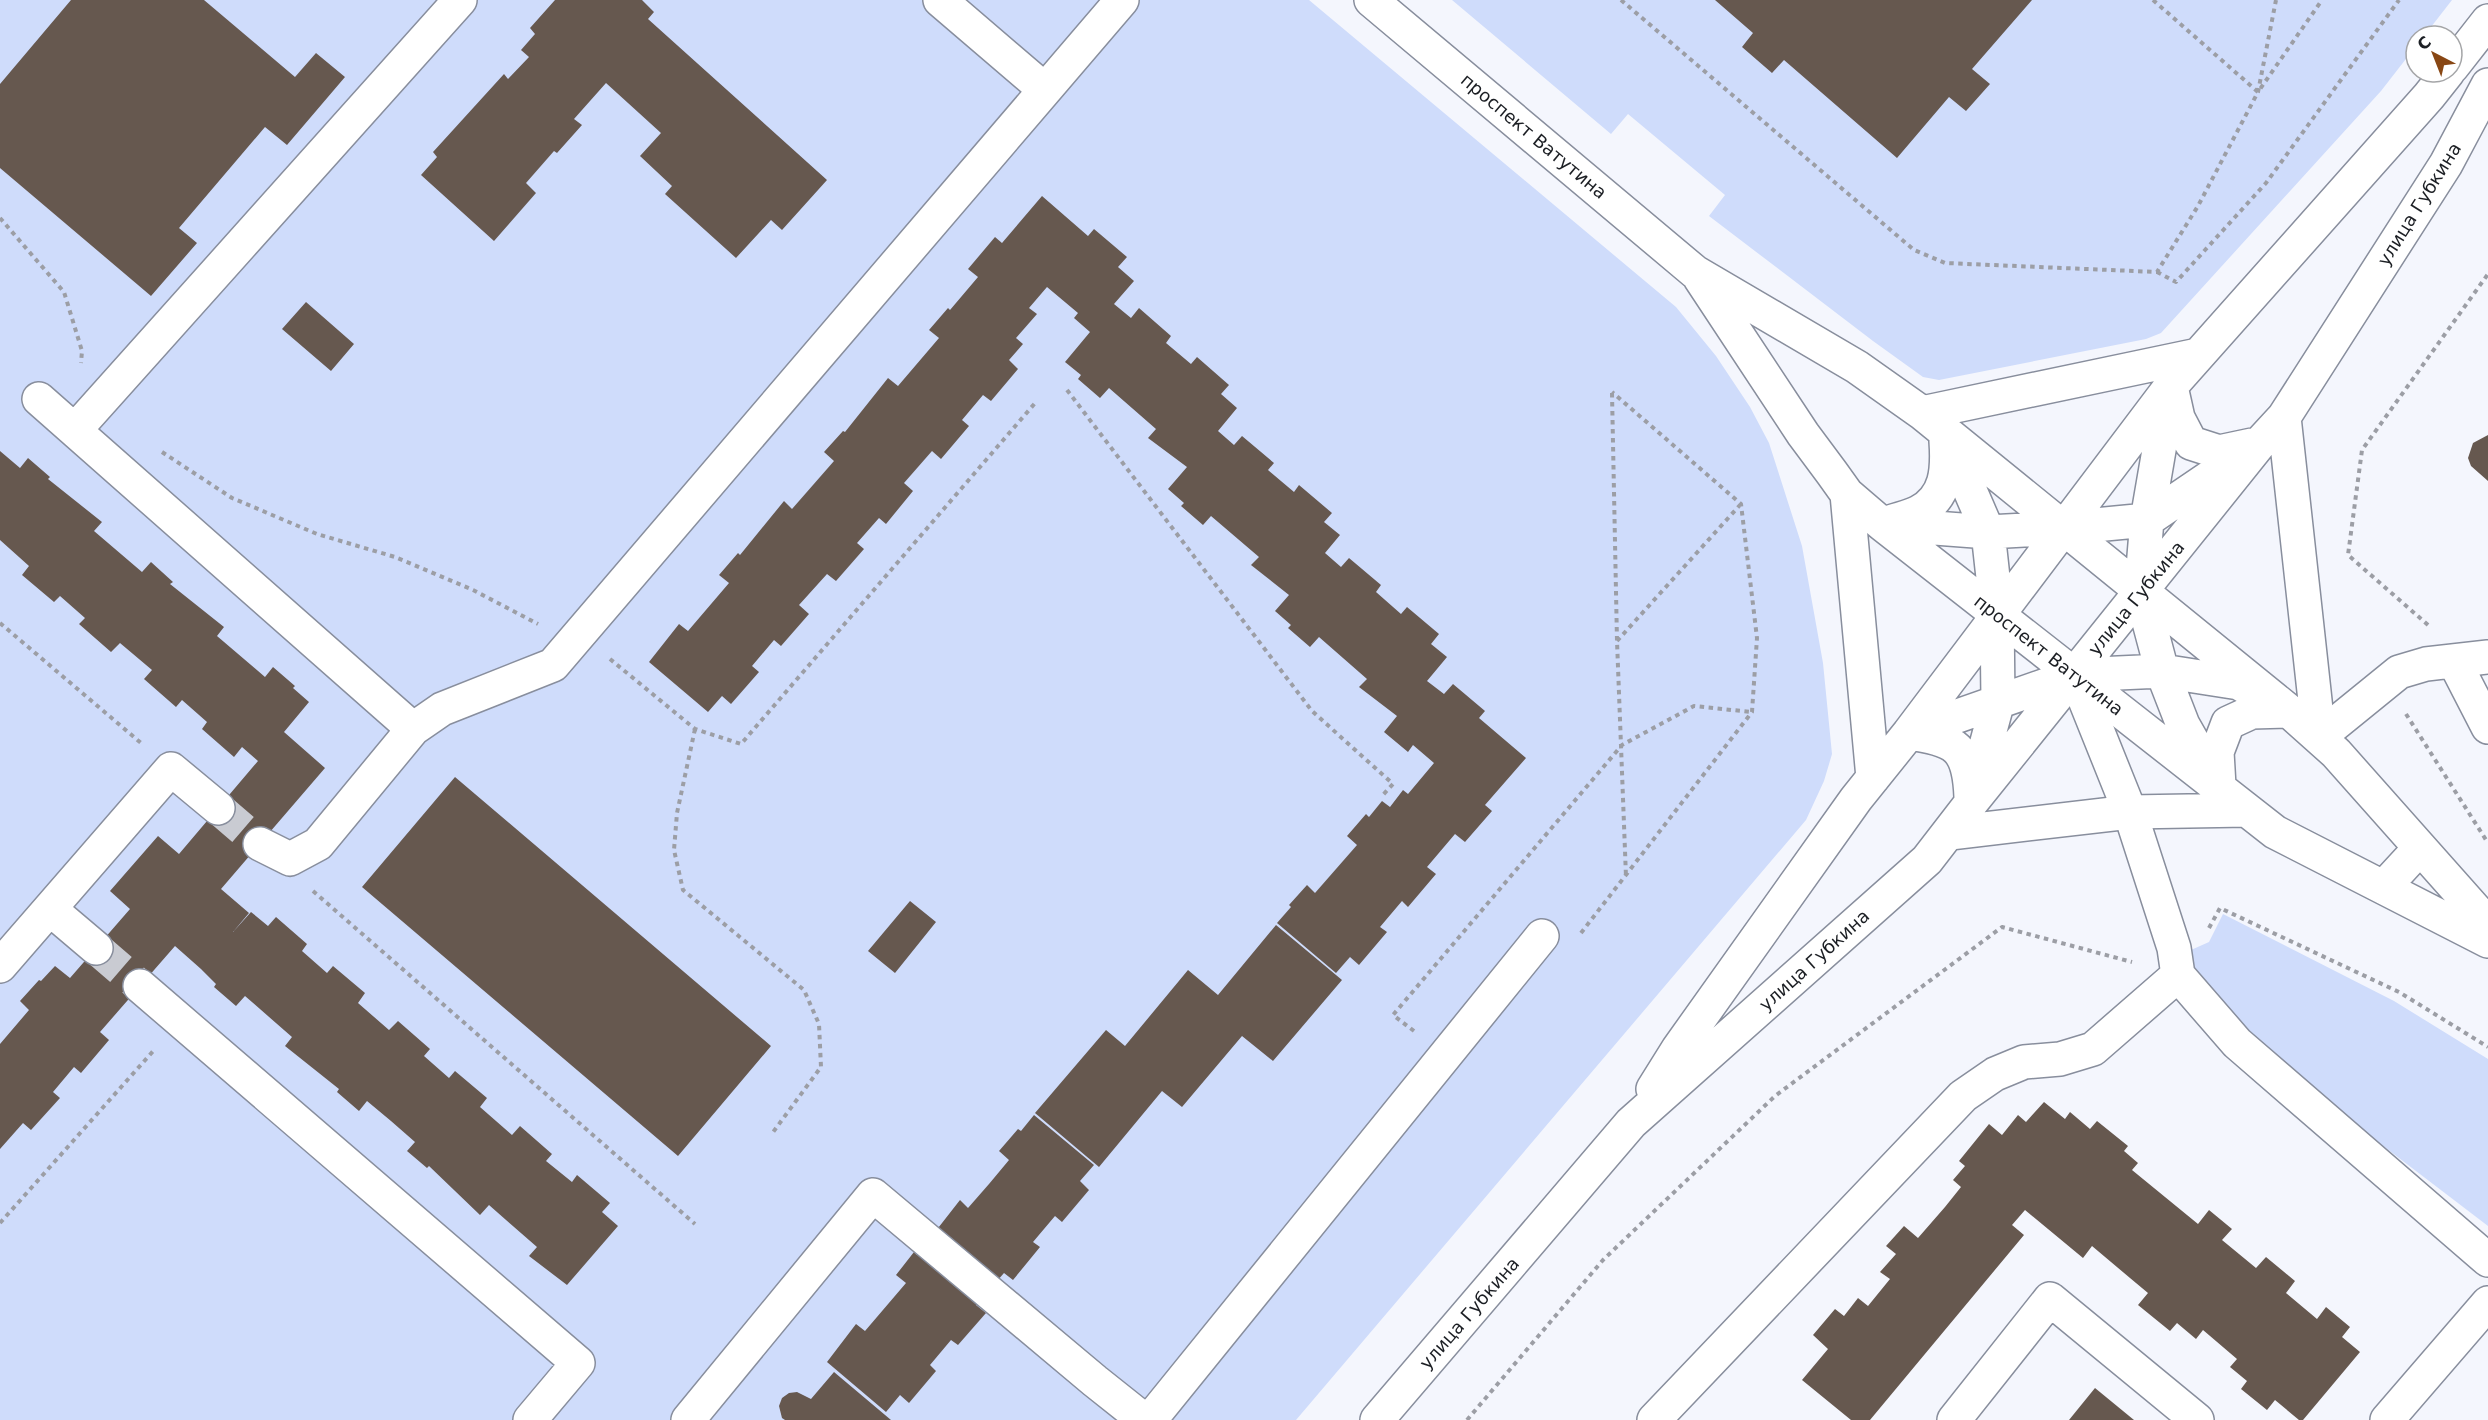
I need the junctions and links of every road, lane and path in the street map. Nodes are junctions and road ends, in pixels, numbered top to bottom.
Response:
1 (460, 0) edge
2 (940, 0) edge
3 (1122, 0) edge
4 (1371, 0) edge
5 (1621, 0) edge
6 (2153, 0) edge
7 (2276, 0) edge
8 (2322, 0) edge
9 (2398, 0) edge
10 (2488, 21) edge
11 (2464, 52) edge
12 (2438, 84) edge
13 (2488, 86) edge
14 (1045, 90) junction
15 (2258, 92) junction
16 (0, 218) edge
17 (1695, 272) junction
18 (2157, 272) junction
19 (2488, 274) edge
20 (2198, 355) junction
21 (2170, 386) junction
22 (1067, 390) dead end
23 (1612, 392) dead end
24 (39, 399) dead end
25 (1036, 402) dead end
26 (2284, 417) junction
27 (85, 419) junction
28 (1934, 423) junction
29 (2260, 443) junction
30 (153, 447) dead end
31 (1847, 494) junction
32 (1741, 504) dead end
33 (2147, 520) junction
34 (1882, 524) junction
35 (2063, 528) junction
36 (1988, 532) junction
37 (2141, 592) junction
38 (1997, 614) junction
39 (0, 623) edge
40 (2428, 625) dead end
41 (1617, 641) junction
42 (588, 647) junction
43 (2488, 657) edge
44 (2454, 661) junction
45 (2162, 671) junction
46 (2074, 675) junction
47 (1998, 700) junction
48 (2289, 711) junction
49 (2404, 711) dead end
50 (1752, 712) dead end
51 (2488, 727) edge
52 (413, 729) junction
53 (695, 729) junction
54 (1909, 734) junction
55 (2319, 737) junction
56 (1622, 745) junction
57 (147, 748) dead end
58 (1873, 778) junction
59 (2220, 788) junction
60 (1381, 797) dead end
61 (1971, 803) junction
62 (218, 808) tunnel mouth
63 (2247, 810) junction
64 (2130, 812) junction
65 (1950, 833) junction
66 (2488, 843) edge
67 (260, 844) tunnel mouth
68 (2420, 848) junction
69 (1626, 877) dead end
70 (304, 883) dead end
71 (2384, 888) junction
72 (50, 909) junction
73 (2488, 924) edge
74 (1542, 936) dead end
75 (2205, 936) dead end
76 (2488, 941) edge
77 (96, 948) tunnel mouth
78 (2132, 962) dead end
79 (0, 966) edge
80 (2178, 975) junction
81 (140, 986) tunnel mouth
82 (2488, 1047) edge
83 (1446, 1056) junction
84 (1631, 1123) junction
85 (771, 1135) dead end
86 (695, 1224) dead end
87 (2488, 1260) edge
88 (2488, 1303) edge
89 (530, 1420) edge
90 (688, 1420) edge
91 (1144, 1420) edge
92 (1150, 1420) edge
93 (1377, 1420) edge
94 (1467, 1420) edge
95 (1654, 1420) edge
96 (1954, 1420) edge
97 (2197, 1420) edge
98 (2387, 1420) edge

1 - 27 main road
2 - 14 main road
3 - 14 main road
4 - 17 main road, проспект Ватутина
5 - 18 path
6 - 15 path
7 - 15 path
8 - 15 path
9 - 18 path
10 - 11 main road
12 - 20 main road, улица Губкина
13 - 26 main road, улица Губкина
14 - 42 main road
15 - 18 path
16 - 27 path
17 - 28 main road, проспект Ватутина
17 - 31 main road, проспект Ватутина
19 - 40 path
20 - 21 main road, улица Губкина
20 - 28 main road
21 - 29 main road
21 - 33 main road
21 - 35 main road, улица Губкина
22 - 60 path
23 - 41 path
24 - 27 main road
25 - 53 path
26 - 29 main road, улица Губкина
26 - 55 main road
27 - 52 main road
28 - 34 main road
28 - 35 main road, проспект Ватутина
28 - 36 main road
29 - 33 main road
29 - 37 main road, улица Губкина
30 - 42 path
31 - 34 main road, проспект Ватутина
31 - 58 main road
32 - 41 path
33 - 35 main road
33 - 37 main road
34 - 36 main road
34 - 38 main road, проспект Ватутина
35 - 36 main road
35 - 37 main road, проспект Ватутина
35 - 38 main road, улица Губкина
36 - 38 main road
37 - 45 main road
37 - 46 main road, улица Губкина
37 - 48 main road, проспект Ватутина
38 - 46 main road, проспект Ватутина
38 - 47 main road
38 - 54 main road, улица Губкина
39 - 57 path
41 - 56 path
42 - 52 main road
42 - 53 path
43 - 44 main road
44 - 51 main road
44 - 55 main road
45 - 46 main road
45 - 48 main road
45 - 59 main road
46 - 47 main road
46 - 59 main road, проспект Ватутина
46 - 61 main road, улица Губкина
46 - 64 main road
47 - 54 main road
47 - 61 main road
48 - 55 main road, проспект Ватутина
48 - 59 main road
49 - 66 path
50 - 56 path
52 - 67 main road
53 - 85 path
54 - 58 main road, улица Губкина
54 - 61 main road
55 - 68 main road, проспект Ватутина
56 - 69 path
56 - 83 path
58 - 84 main road, улица Губкина
59 - 63 main road, проспект Ватутина
61 - 65 main road, улица Губкина
62 - 72 main road
63 - 64 main road
63 - 71 main road, проспект Ватутина
64 - 65 main road
64 - 80 main road
65 - 84 main road, улица Губкина
68 - 71 main road
68 - 73 main road, проспект Ватутина
70 - 86 path
71 - 76 main road, проспект Ватутина
72 - 77 main road
72 - 79 main road
74 - 83 main road
75 - 82 path
78 - 94 path
80 - 87 main road
80 - 95 main road
81 - 89 main road
83 - 92 main road
84 - 93 main road, улица Губкина
88 - 98 main road
90 - 91 main road
96 - 97 main road

